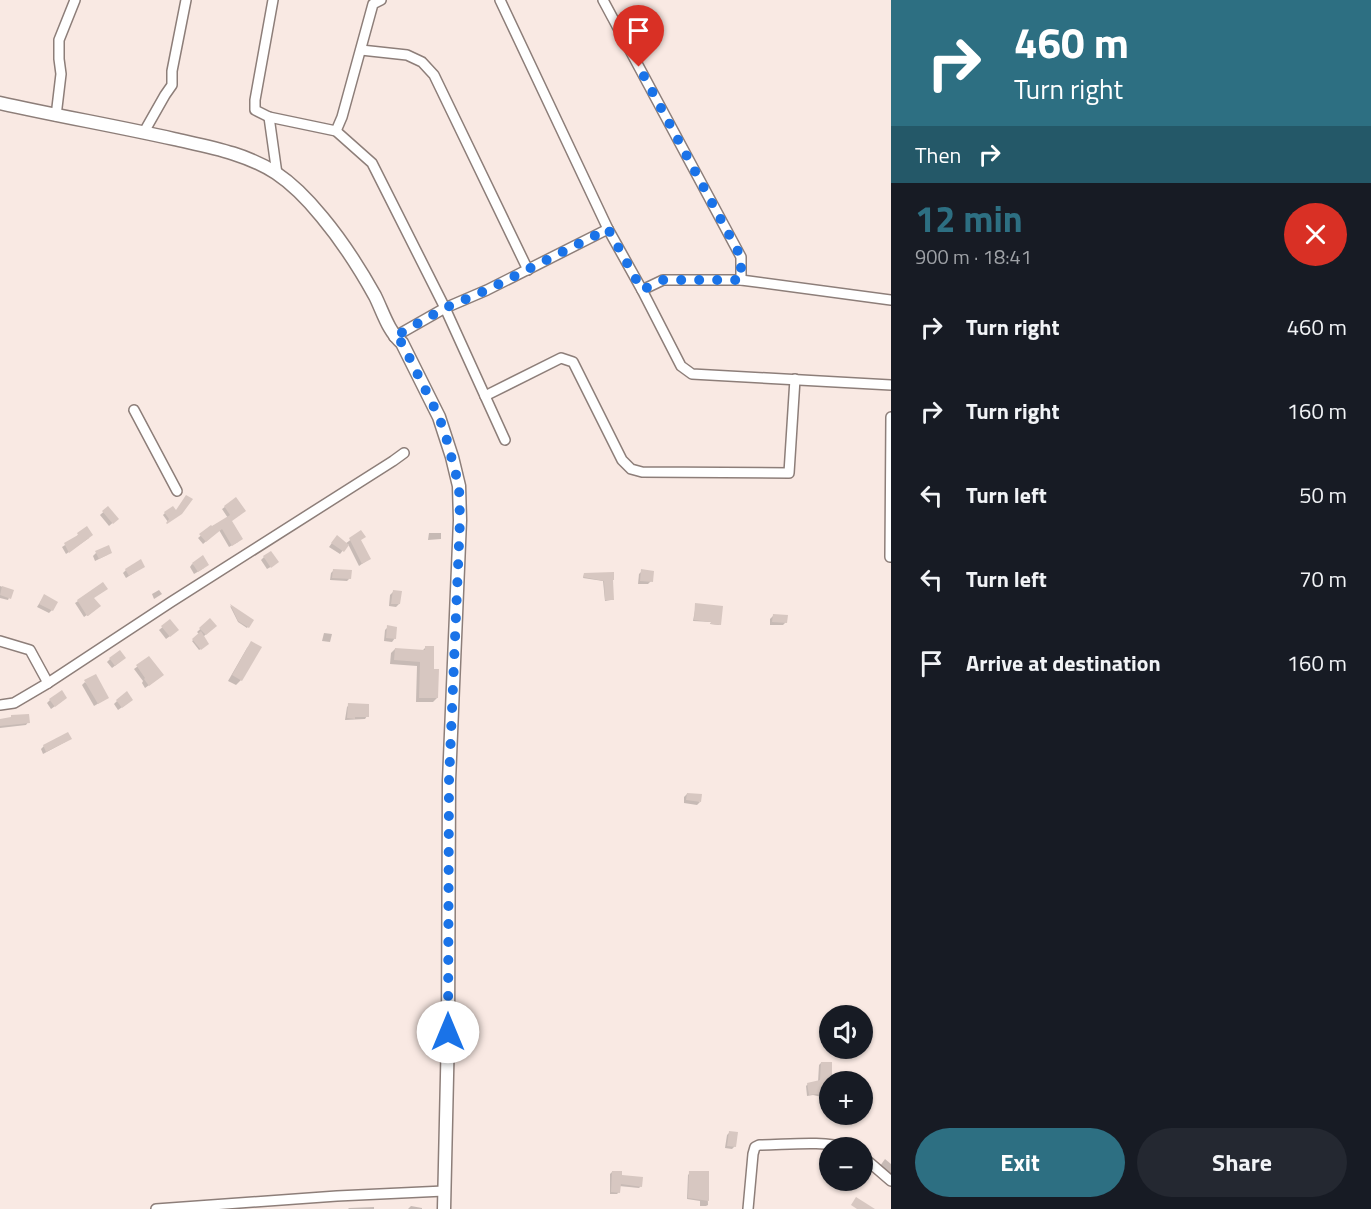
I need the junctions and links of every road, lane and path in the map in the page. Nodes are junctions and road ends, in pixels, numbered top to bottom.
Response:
1 (75, 0) edge
2 (186, 0) edge
3 (273, 0) edge
4 (381, 0) edge
5 (500, 0) edge
6 (603, 0) edge
7 (361, 50) junction
8 (0, 104) edge
9 (56, 116) junction
10 (269, 117) junction
11 (336, 131) junction
12 (144, 132) junction
13 (277, 174) junction
14 (608, 229) junction
15 (528, 270) junction
16 (741, 280) junction
17 (642, 290) junction
18 (891, 300) edge
19 (445, 308) junction
20 (394, 337) junction
21 (795, 379) junction
22 (891, 385) edge
23 (485, 396) junction
24 (134, 410) dead end
25 (891, 417) edge
26 (505, 440) dead end
27 (404, 453) dead end
28 (177, 491) dead end
29 (890, 557) edge
30 (0, 641) edge
31 (48, 683) junction
32 (0, 705) edge
33 (819, 1144) edge
34 (873, 1165) edge
35 (891, 1181) edge
36 (444, 1191) junction
37 (156, 1209) edge
38 (444, 1209) edge
39 (748, 1209) edge

1 - 9 street
2 - 12 street
3 - 10 street
4 - 7 street
5 - 14 street
6 - 16 street
7 - 11 street
7 - 15 street
8 - 9 street
9 - 12 street
10 - 11 street
10 - 13 street
11 - 19 street
12 - 13 street
13 - 20 street
14 - 15 street
14 - 17 street
15 - 19 street
16 - 17 street
16 - 18 street
17 - 21 street
19 - 20 street
19 - 23 street
20 - 36 street
21 - 22 street
21 - 23 street
23 - 26 street
24 - 28 street
25 - 29 street
27 - 31 street
30 - 31 street
31 - 32 street
33 - 39 street
34 - 35 street
36 - 37 street
36 - 38 street

